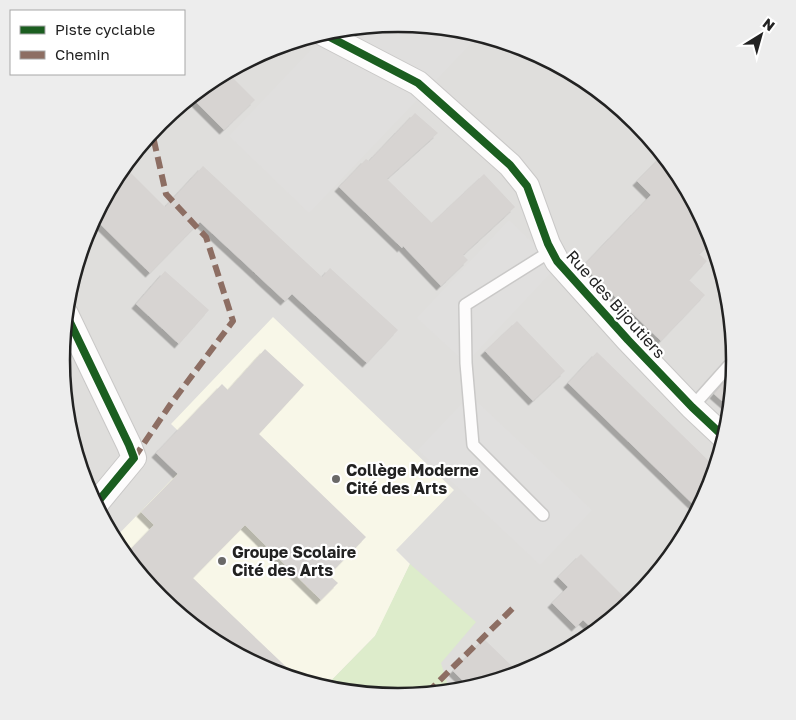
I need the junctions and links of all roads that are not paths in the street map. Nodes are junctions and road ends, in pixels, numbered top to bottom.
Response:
1 (334, 39) edge
2 (551, 251) junction
3 (72, 327) edge
4 (726, 369) edge
5 (692, 406) junction
6 (717, 431) edge
7 (101, 498) edge
8 (542, 515) dead end

1 - 2 street, Rue des Bijoutiers
2 - 5 street, Rue des Bijoutiers
2 - 8 lane
3 - 7 street
4 - 5 lane
5 - 6 street, Rue des Bijoutiers

